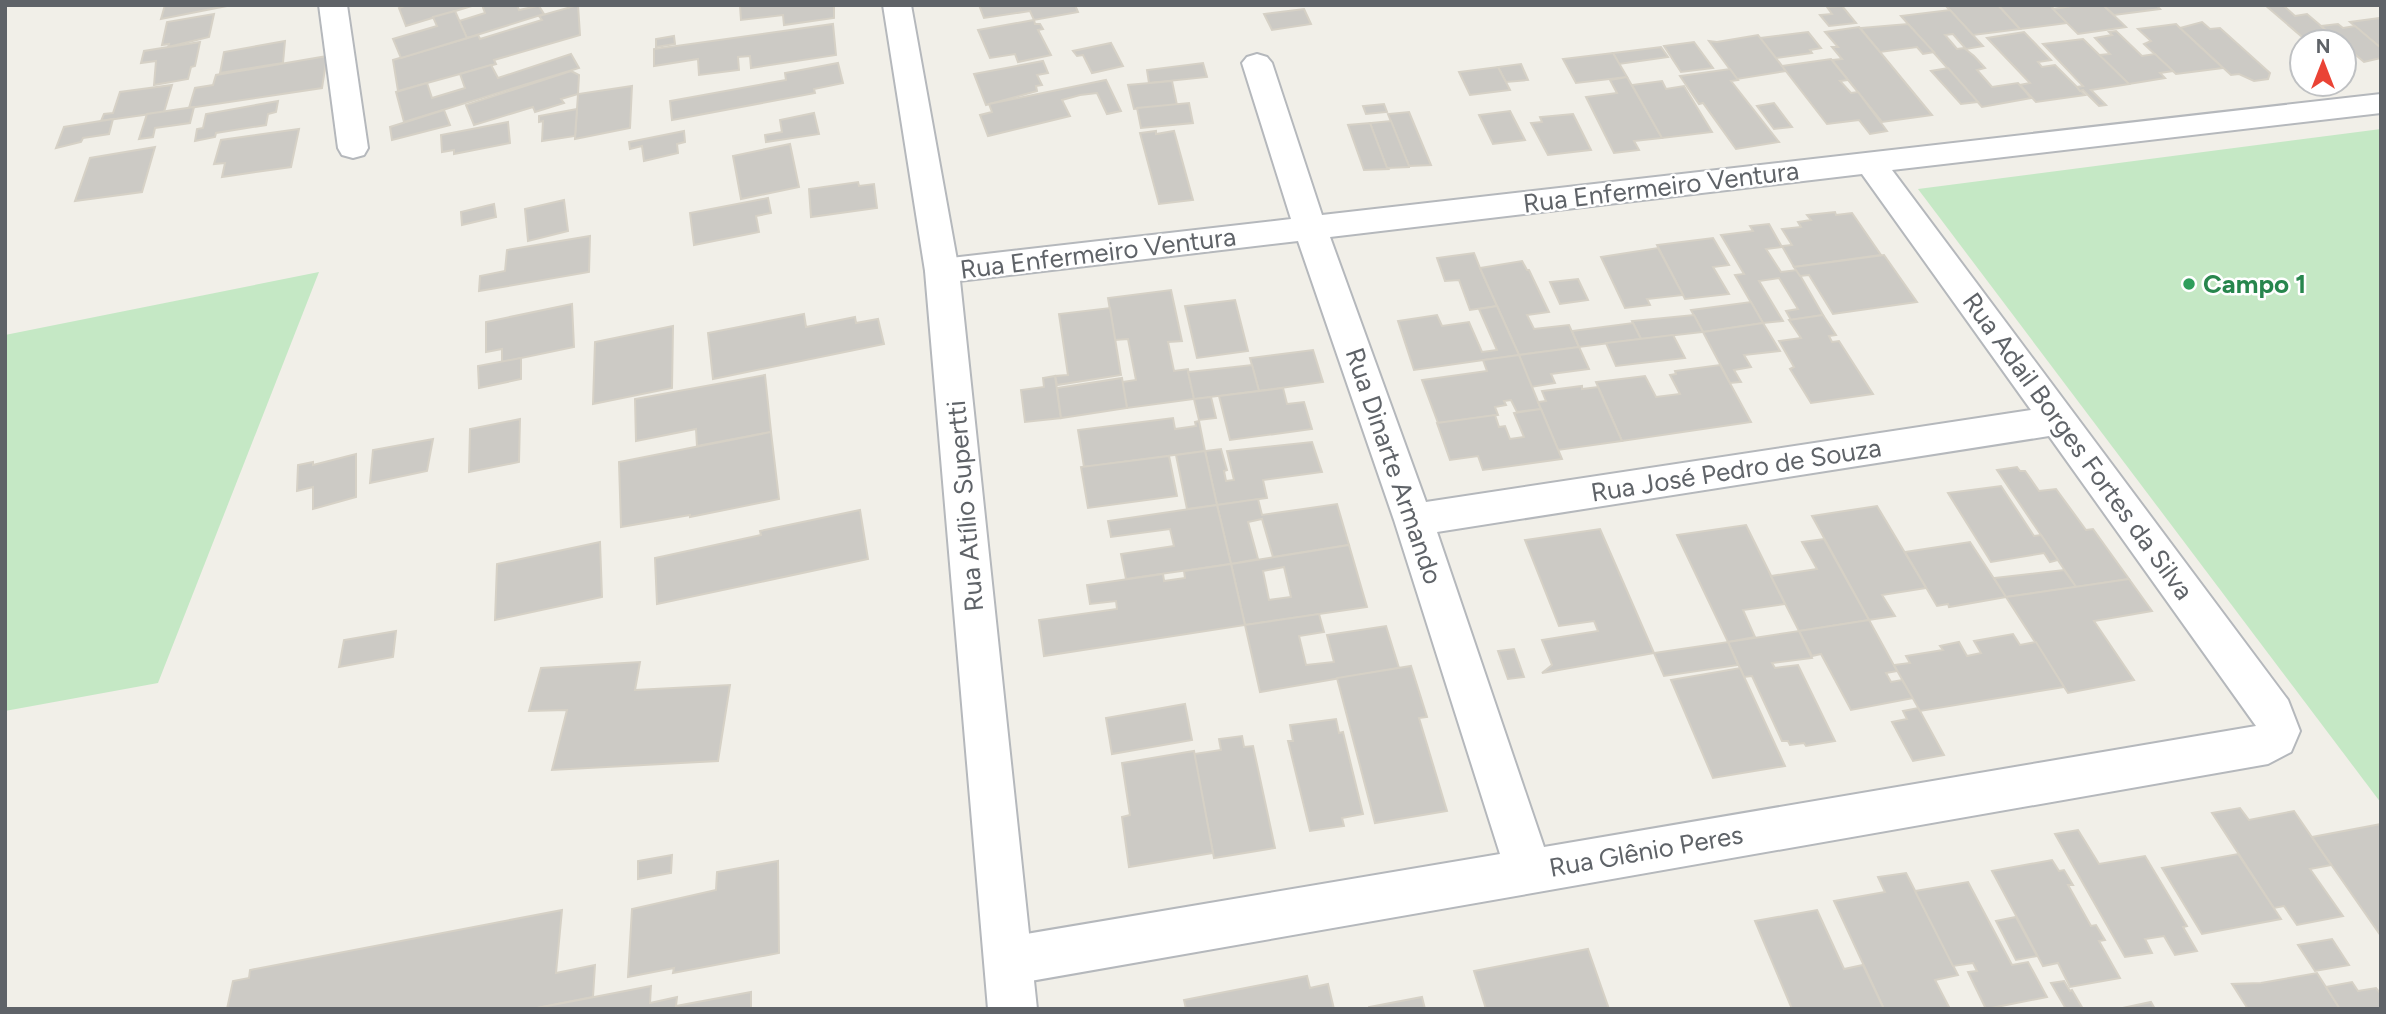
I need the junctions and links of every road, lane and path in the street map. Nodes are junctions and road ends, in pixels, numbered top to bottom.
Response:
1 (333, 5) edge
2 (897, 5) edge
3 (1257, 63) dead end
4 (2381, 103) edge
5 (353, 148) dead end
6 (1870, 163) junction
7 (1310, 228) junction
8 (942, 271) junction
9 (2059, 421) junction
10 (1413, 520) junction
11 (2279, 733) joint
12 (1529, 871) junction
13 (1008, 961) junction
14 (1013, 1009) edge

1 - 5 street
2 - 8 street, Rua Atílio Supertti
3 - 7 street, Rua Dinarte Armando
4 - 6 street, Rua Enfermeiro Ventura
6 - 7 street, Rua Enfermeiro Ventura
6 - 9 street, Rua Adail Borges Fortes da Silva
7 - 8 street, Rua Enfermeiro Ventura
7 - 10 street, Rua Dinarte Armando
8 - 13 street, Rua Atílio Supertti
9 - 10 street, Rua José Pedro de Souza
9 - 11 street, Rua Adail Borges Fortes da Silva
10 - 12 street, Rua Dinarte Armando
11 - 12 street, Rua Glênio Peres
12 - 13 street, Rua Glênio Peres
13 - 14 street, Rua Atílio Supertti

